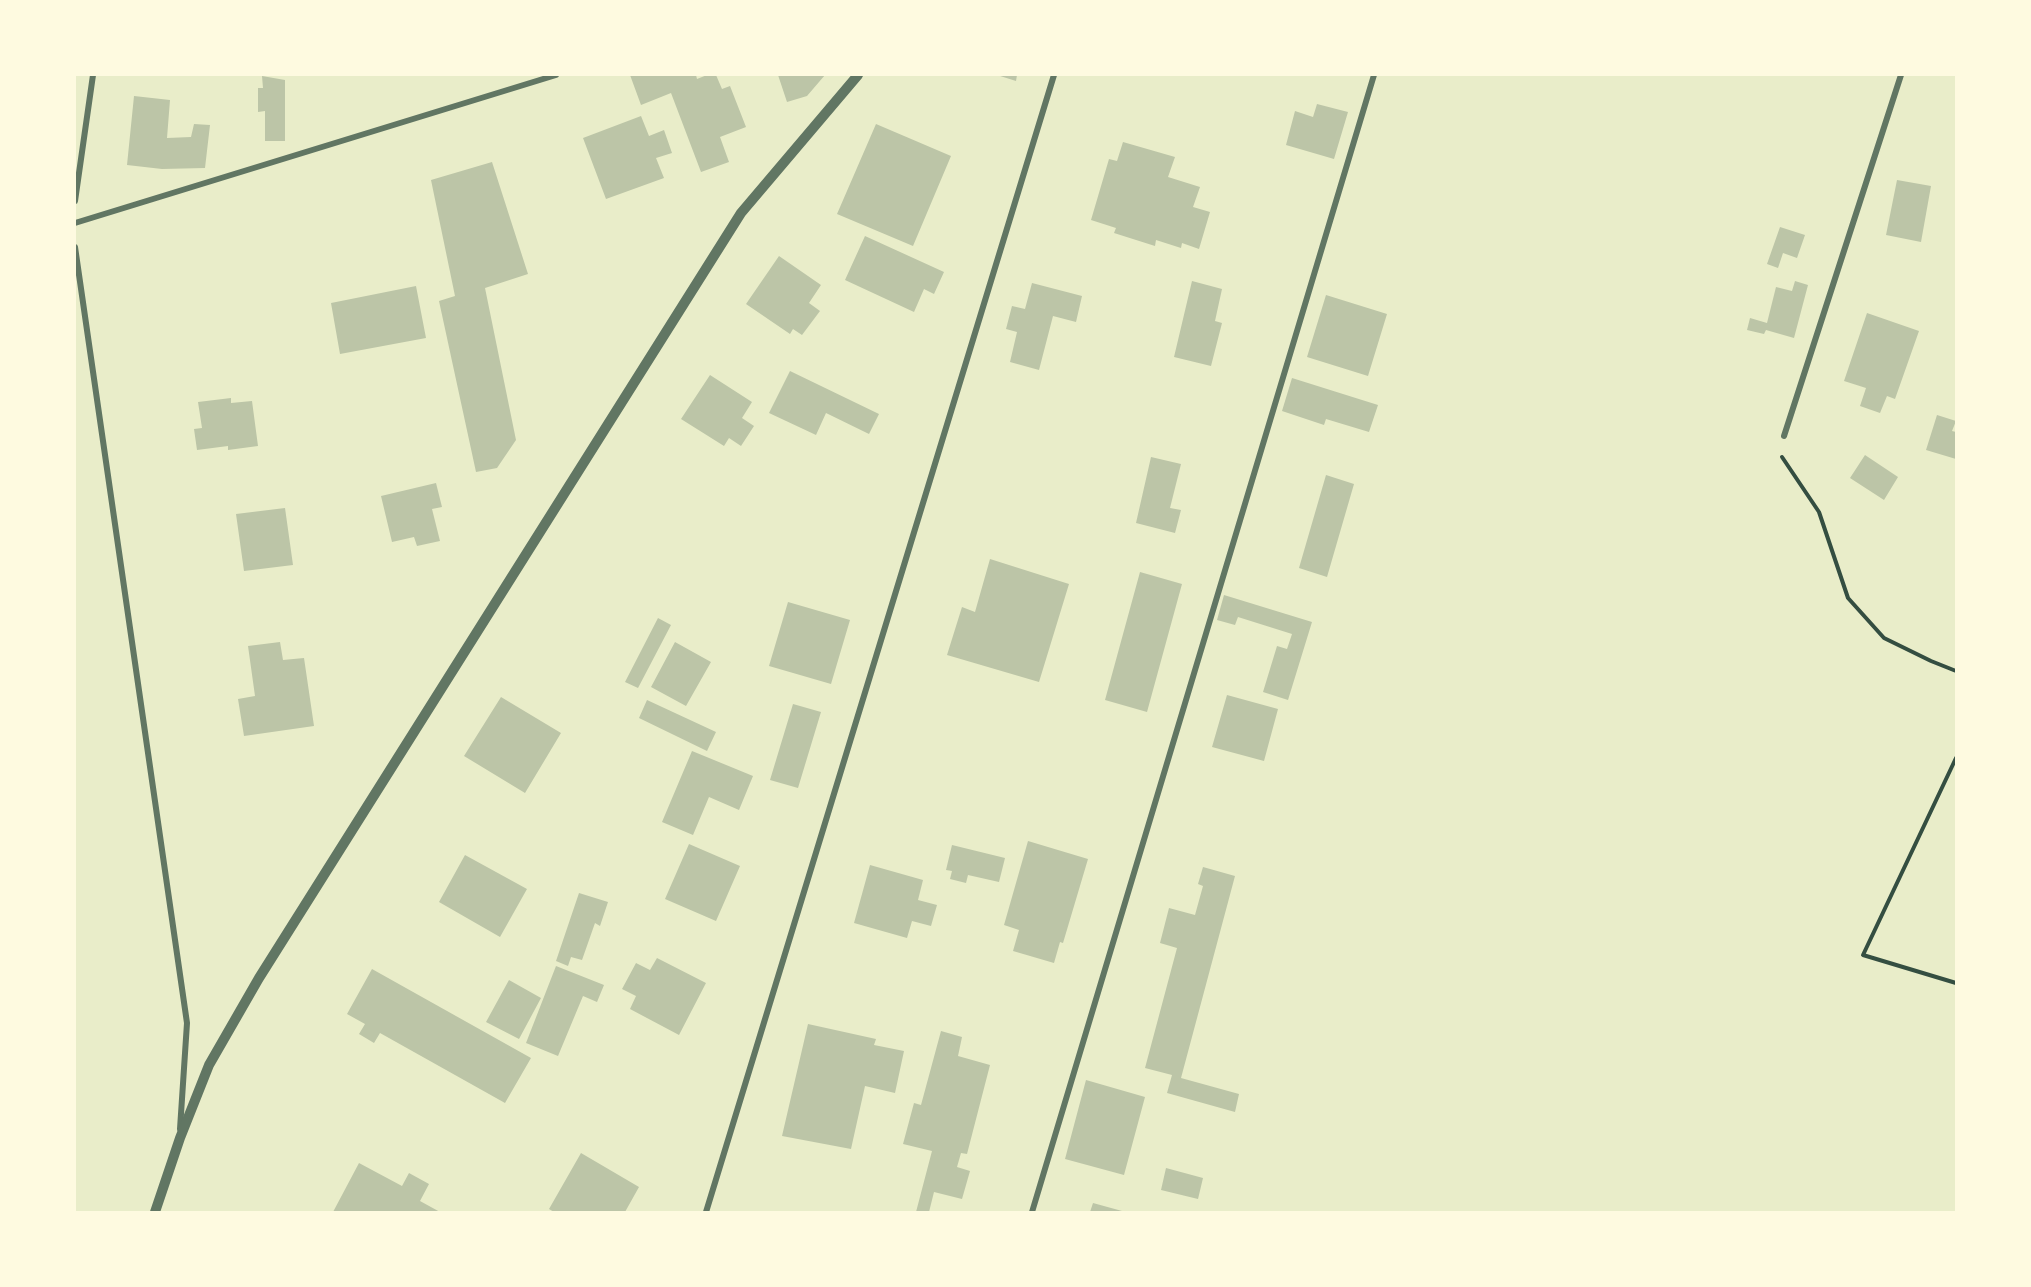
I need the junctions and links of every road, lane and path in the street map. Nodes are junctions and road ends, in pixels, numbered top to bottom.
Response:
1 (93, 75) edge
2 (556, 75) edge
3 (858, 75) edge
4 (1054, 75) edge
5 (1374, 75) edge
6 (1901, 75) edge
7 (75, 201) edge
8 (75, 223) edge
9 (75, 247) edge
10 (1784, 436) joint
11 (1956, 671) edge
12 (1956, 758) edge
13 (1956, 983) edge
14 (180, 1138) junction
15 (155, 1212) edge
16 (706, 1212) edge
17 (1032, 1212) edge

1 - 7 street
2 - 8 street
3 - 14 street
4 - 16 street
5 - 17 street
6 - 10 street
9 - 14 street
10 - 11 path
12 - 13 path
14 - 15 street

